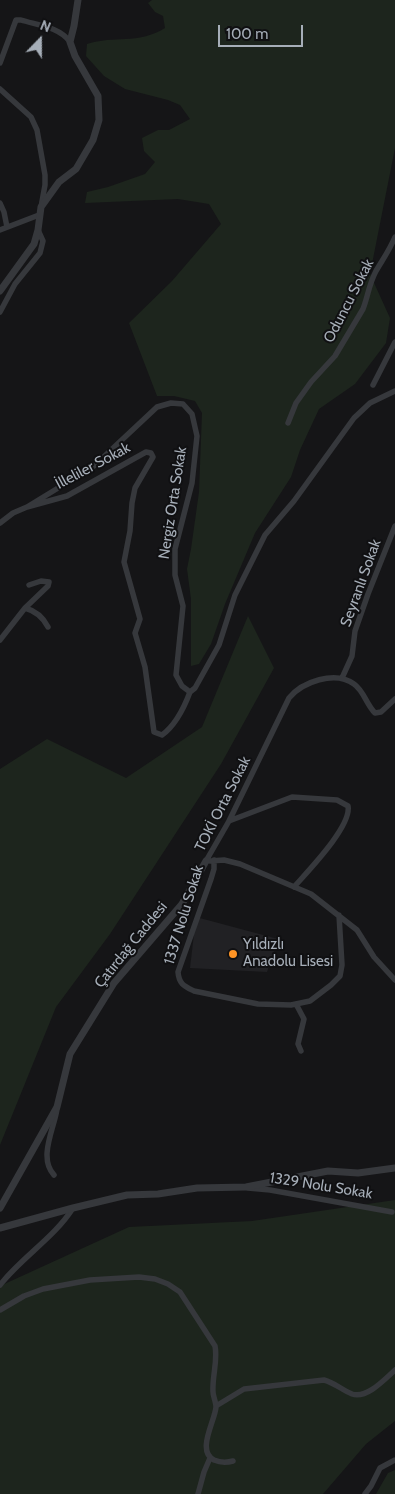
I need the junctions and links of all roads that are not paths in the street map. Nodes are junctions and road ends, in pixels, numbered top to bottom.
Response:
1 (78, 0) edge
2 (70, 42) junction
3 (0, 62) edge
4 (0, 89) edge
5 (0, 203) edge
6 (41, 207) junction
7 (39, 215) junction
8 (7, 227) junction
9 (0, 230) edge
10 (38, 230) junction
11 (395, 237) edge
12 (0, 291) edge
13 (0, 312) edge
14 (395, 342) edge
15 (373, 384) dead end
16 (395, 390) edge
17 (288, 423) dead end
18 (27, 507) junction
19 (0, 522) edge
20 (395, 526) edge
21 (29, 586) dead end
22 (25, 608) junction
23 (48, 627) dead end
24 (0, 640) edge
25 (342, 678) junction
26 (190, 692) junction
27 (395, 698) edge
28 (229, 821) junction
29 (210, 861) junction
30 (294, 887) junction
31 (339, 915) junction
32 (395, 980) edge
33 (296, 1004) junction
34 (301, 1051) dead end
35 (57, 1107) junction
36 (395, 1168) edge
37 (54, 1175) dead end
38 (246, 1187) junction
39 (0, 1208) edge
40 (73, 1208) junction
41 (392, 1212) dead end
42 (0, 1228) edge
43 (0, 1285) edge
44 (0, 1310) edge
45 (395, 1370) edge
46 (216, 1406) junction
47 (210, 1458) junction
48 (395, 1460) edge
49 (233, 1461) dead end
50 (198, 1494) edge
51 (364, 1494) edge

1 - 2 street
2 - 3 street
2 - 6 street
4 - 6 street
5 - 8 street
6 - 7 street
7 - 8 street
7 - 10 street
8 - 9 street
10 - 12 street
10 - 13 street
11 - 17 street, Oduncu Sokak
14 - 15 street
16 - 26 street
18 - 19 street, İlleliler Sokak
18 - 26 street, İlleliler Sokak
18 - 26 street, Nergiz Orta Sokak
20 - 25 street, Seyranlı Sokak
21 - 22 street
22 - 23 street
22 - 24 street
25 - 27 street
25 - 28 street, TOKİ Orta Sokak
28 - 29 street, TOKİ Orta Sokak
28 - 30 street
29 - 30 street, TOKİ Orta Sokak
29 - 33 street, 1337 Nolu Sokak
29 - 35 street, Çatırdağ Caddesi
30 - 31 street, TOKİ Orta Sokak
31 - 32 street, TOKİ Orta Sokak
31 - 33 street, 1337 Nolu Sokak
33 - 34 street
35 - 37 street
35 - 39 street, Çatırdağ Caddesi
36 - 38 street
38 - 40 street
38 - 41 street, 1329 Nolu Sokak
40 - 42 street
40 - 43 street
44 - 46 street
45 - 46 street
46 - 47 street
47 - 49 street
47 - 50 street
48 - 51 street

